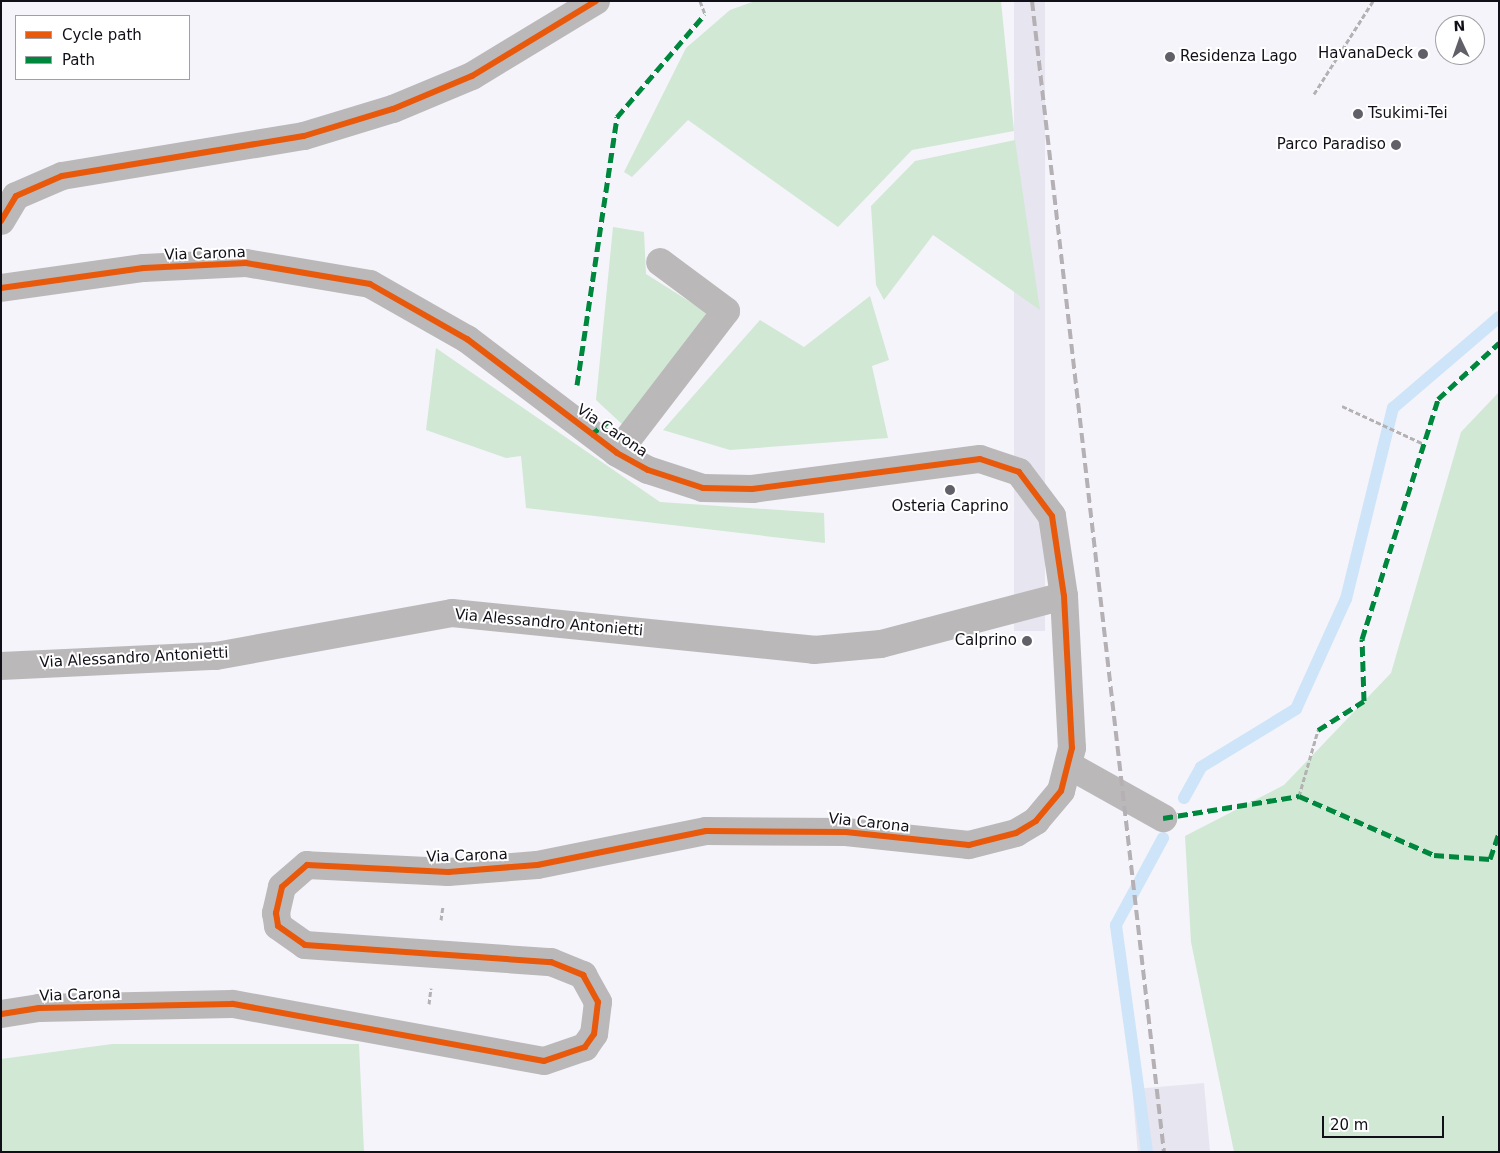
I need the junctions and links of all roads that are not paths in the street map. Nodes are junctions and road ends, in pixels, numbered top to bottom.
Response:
1 (596, 1) edge
2 (1, 220) edge
3 (660, 262) dead end
4 (3, 280) edge
5 (617, 453) junction
6 (1064, 596) junction
7 (1, 666) edge
8 (1070, 766) junction
9 (1162, 818) dead end
10 (1, 1014) edge

1 - 2 street
3 - 5 street, Via Carona
4 - 5 street, Via Carona
5 - 6 street, Via Carona
6 - 7 street, Via Alessandro Antonietti
6 - 8 street, Via Carona
8 - 9 street
8 - 10 street, Via Carona

